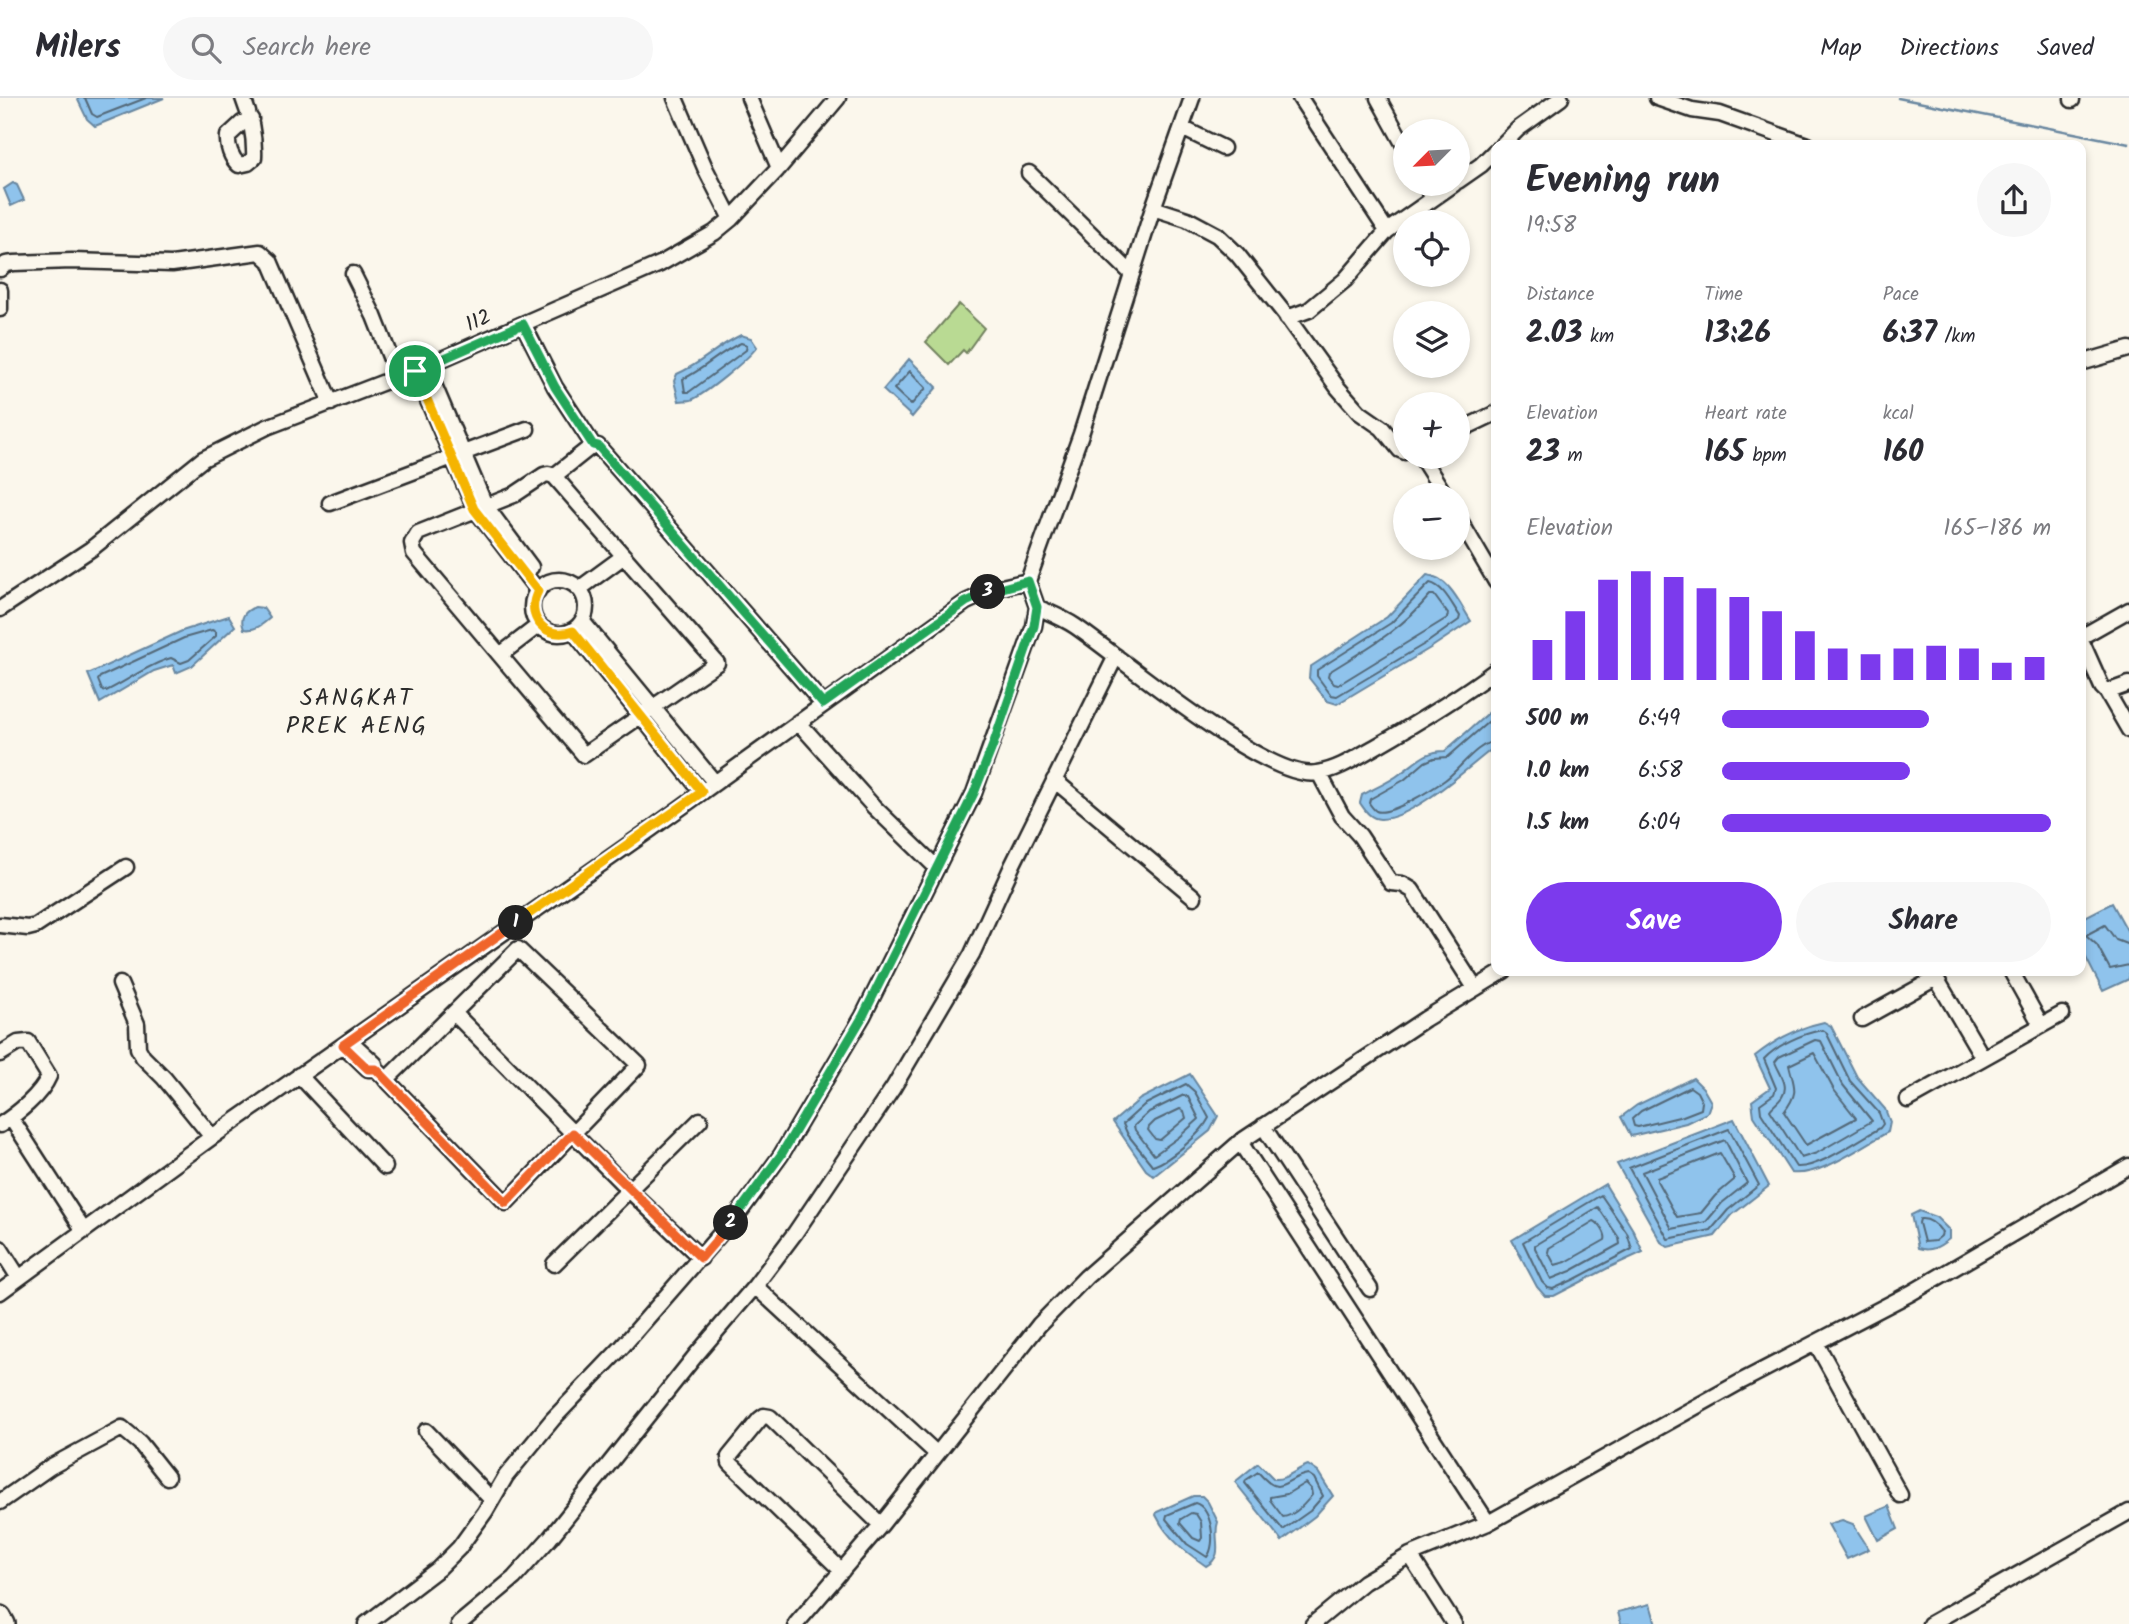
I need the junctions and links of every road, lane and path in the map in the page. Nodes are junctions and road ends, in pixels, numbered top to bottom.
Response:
1 (243, 98) edge
2 (675, 98) edge
3 (749, 98) edge
4 (838, 98) edge
5 (1192, 98) edge
6 (1300, 98) edge
7 (1378, 98) edge
8 (1561, 98) edge
9 (1657, 98) edge
10 (251, 119) dead end
11 (1393, 126) edge
12 (1182, 128) junction
13 (1507, 140) edge
14 (1793, 140) edge
15 (1223, 148) dead end
16 (1491, 155) edge
17 (779, 168) junction
18 (1470, 172) edge
19 (1029, 173) dead end
20 (1436, 196) edge
21 (1433, 198) joint
22 (1153, 208) junction
23 (731, 219) junction
24 (1387, 231) junction
25 (0, 269) edge
26 (352, 274) dead end
27 (1132, 274) junction
28 (0, 290) edge
29 (0, 309) edge
30 (1287, 318) junction
31 (523, 324) junction
32 (2129, 349) edge
33 (2086, 362) edge
34 (421, 369) junction
35 (398, 377) junction
36 (331, 403) junction
37 (1491, 415) edge
38 (1470, 425) edge
39 (527, 429) dead end
40 (1393, 441) edge
41 (593, 445) junction
42 (457, 456) junction
43 (554, 476) junction
44 (330, 503) dead end
45 (480, 507) junction
46 (1470, 538) edge
47 (624, 556) junction
48 (1491, 573) edge
49 (1028, 581) junction
50 (541, 588) junction
51 (579, 589) junction
52 (1037, 607) junction
53 (0, 609) edge
54 (2129, 610) edge
55 (540, 625) junction
56 (578, 626) junction
57 (2086, 636) edge
58 (2086, 650) edge
59 (500, 655) junction
60 (1116, 656) junction
61 (1491, 674) edge
62 (2129, 684) edge
63 (2107, 692) junction
64 (823, 704) junction
65 (654, 708) junction
66 (642, 717) junction
67 (799, 722) junction
68 (2129, 730) edge
69 (1319, 773) junction
70 (1054, 780) junction
71 (715, 782) junction
72 (702, 792) junction
73 (126, 867) dead end
74 (937, 868) junction
75 (1194, 897) dead end
76 (0, 925) edge
77 (1495, 976) edge
78 (1931, 976) edge
79 (1935, 976) edge
80 (2014, 976) edge
81 (120, 984) dead end
82 (1475, 988) junction
83 (454, 1013) junction
84 (2062, 1014) dead end
85 (1862, 1019) dead end
86 (2041, 1026) junction
87 (346, 1043) junction
88 (0, 1054) edge
89 (1983, 1058) junction
90 (299, 1075) junction
91 (381, 1075) junction
92 (1908, 1100) dead end
93 (700, 1120) dead end
94 (6, 1122) edge
95 (1263, 1126) junction
96 (573, 1133) junction
97 (212, 1137) junction
98 (1240, 1142) junction
99 (2129, 1166) edge
100 (385, 1167) dead end
101 (629, 1190) junction
102 (84, 1231) junction
103 (0, 1248) edge
104 (701, 1258) junction
105 (554, 1264) dead end
106 (19, 1279) junction
107 (755, 1286) junction
108 (1370, 1289) dead end
109 (0, 1292) edge
110 (1816, 1343) junction
111 (426, 1431) dead end
112 (937, 1454) junction
113 (167, 1477) dead end
114 (1900, 1495) dead end
115 (492, 1500) junction
116 (0, 1502) edge
117 (2129, 1513) edge
118 (1488, 1523) junction
119 (881, 1525) junction
120 (1410, 1555) junction
121 (842, 1571) junction
122 (0, 1617) edge
123 (464, 1623) edge
124 (4, 1624) edge
125 (366, 1624) edge
126 (796, 1624) edge
127 (1313, 1624) edge
128 (1454, 1624) edge
129 (1930, 1624) edge

1 - 10 street
2 - 23 street
3 - 17 street
4 - 17 street, 112
5 - 12 street
6 - 24 street
7 - 11 street
8 - 13 street
9 - 14 street
12 - 15 street
12 - 22 street
16 - 18 street
17 - 23 street, 112
19 - 27 street
20 - 21 street
21 - 24 street
22 - 27 street
22 - 30 street
23 - 31 street, 112
24 - 30 street
25 - 36 street
26 - 35 street
27 - 49 street
28 - 29 street
30 - 40 street
31 - 34 street, 112
31 - 41 street
32 - 33 street
34 - 35 street, 112
34 - 42 street
35 - 36 street, 112
36 - 53 street, 112
37 - 38 street
39 - 42 street
41 - 43 street
41 - 64 street
42 - 44 street
42 - 45 street
43 - 45 street
43 - 47 street
45 - 50 street
45 - 59 street
46 - 48 street
47 - 51 street
47 - 65 street
49 - 52 street
49 - 64 street
50 - 51 street
50 - 55 street
51 - 56 street
52 - 60 street
52 - 74 street
54 - 57 street
55 - 56 street
55 - 59 street
56 - 65 street
56 - 66 street
58 - 63 street
59 - 66 street
60 - 69 street
60 - 70 street
61 - 69 street
62 - 63 street
63 - 68 street
64 - 67 street
65 - 66 street
65 - 71 street
66 - 72 street
67 - 71 street
67 - 74 street
69 - 82 street
70 - 75 street
70 - 107 street
71 - 72 street
72 - 87 street
73 - 76 street
74 - 104 street
77 - 82 street
78 - 85 street
79 - 89 street
80 - 86 street
81 - 97 street
82 - 95 street
83 - 91 street
83 - 96 street
83 - 96 street
84 - 86 street
86 - 89 street
87 - 90 street
87 - 91 street
88 - 94 street
89 - 92 street
90 - 97 street
90 - 100 street
91 - 96 street
93 - 101 street
94 - 102 street
95 - 98 street
95 - 108 street
96 - 101 street
97 - 102 street
98 - 112 street
98 - 118 street
99 - 110 street
101 - 104 street
101 - 105 street
102 - 106 street
103 - 106 street
104 - 115 street
106 - 109 street
107 - 112 street
107 - 123 street
110 - 114 street
110 - 118 street
111 - 115 street
112 - 119 street
113 - 116 street
115 - 125 street
117 - 129 street
118 - 120 street
119 - 121 street
119 - 121 street
120 - 127 street
120 - 128 street
121 - 126 street
122 - 124 highway

